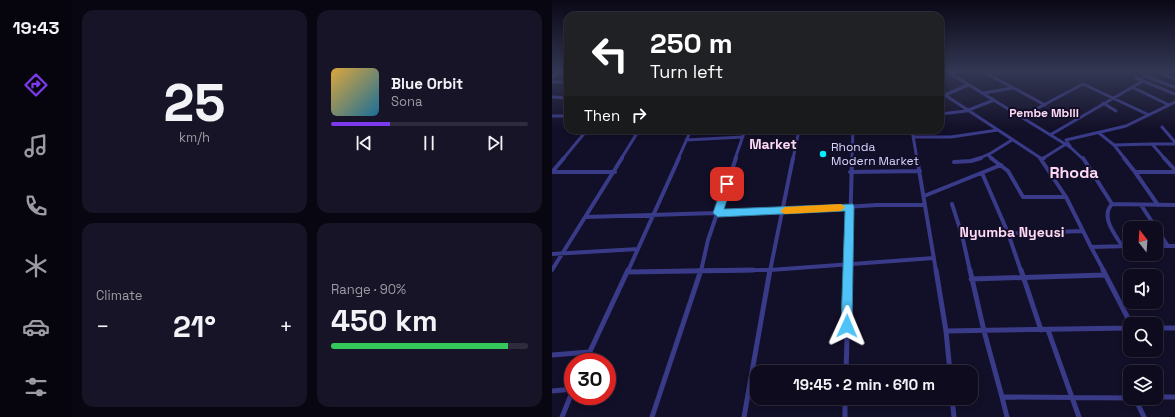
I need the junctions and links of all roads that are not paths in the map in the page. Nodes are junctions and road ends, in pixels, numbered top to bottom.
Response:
1 (953, 91) edge
2 (979, 91) edge
3 (992, 91) edge
4 (1020, 91) edge
5 (1070, 91) edge
6 (1100, 91) edge
7 (1124, 91) edge
8 (1141, 91) edge
9 (982, 93) junction
10 (945, 95) joint
11 (552, 97) edge
12 (1113, 97) junction
13 (564, 98) edge
14 (994, 100) junction
15 (1175, 102) edge
16 (1103, 103) junction
17 (1045, 105) junction
18 (1169, 105) junction
19 (969, 110) junction
20 (1116, 110) dead end
21 (944, 114) edge
22 (1149, 115) junction
23 (552, 116) edge
24 (564, 116) edge
25 (1021, 117) junction
26 (1162, 127) dead end
27 (998, 130) junction
28 (1099, 132) junction
29 (585, 134) edge
30 (637, 134) edge
31 (689, 134) edge
32 (744, 134) edge
33 (798, 134) edge
34 (853, 134) edge
35 (913, 134) edge
36 (1050, 135) junction
37 (743, 137) junction
38 (914, 137) junction
39 (686, 140) junction
40 (1012, 140) junction
41 (1175, 143) edge
42 (1066, 144) junction
43 (1152, 144) junction
44 (1114, 145) junction
45 (1070, 147) junction
46 (988, 155) junction
47 (1042, 160) junction
48 (954, 162) dead end
49 (1001, 165) junction
50 (920, 171) junction
51 (1175, 171) edge
52 (552, 172) edge
53 (615, 172) junction
54 (850, 172) junction
55 (982, 172) junction
56 (1135, 172) junction
57 (924, 196) junction
58 (1066, 197) junction
59 (952, 204) dead end
60 (1112, 204) junction
61 (924, 205) junction
62 (1141, 205) junction
63 (1158, 205) junction
64 (1175, 206) edge
65 (850, 207) junction
66 (781, 211) junction
67 (718, 213) junction
68 (653, 215) junction
69 (586, 216) junction
70 (1082, 230) junction
71 (1008, 233) junction
72 (962, 235) junction
73 (1122, 246) joint
74 (1163, 246) edge
75 (1168, 246) junction
76 (1175, 246) edge
77 (1091, 247) junction
78 (638, 249) junction
79 (563, 253) junction
80 (552, 254) edge
81 (934, 258) junction
82 (848, 264) junction
83 (552, 270) edge
84 (701, 270) junction
85 (770, 270) junction
86 (627, 272) junction
87 (1104, 275) junction
88 (1023, 278) junction
89 (971, 279) junction
90 (1126, 317) edge
91 (1123, 328) edge
92 (1163, 328) edge
93 (1175, 328) edge
94 (1041, 330) junction
95 (1048, 330) junction
96 (946, 331) junction
97 (984, 331) junction
98 (589, 352) joint
99 (552, 355) edge
100 (846, 365) edge
101 (949, 365) edge
102 (564, 390) edge
103 (552, 391) edge
104 (1002, 397) junction
105 (1163, 397) edge
106 (1175, 397) edge
107 (1072, 398) junction
108 (1123, 398) edge
109 (567, 405) edge
110 (845, 405) edge
111 (953, 405) edge
112 (1138, 405) edge
113 (562, 417) edge
114 (652, 417) edge
115 (744, 417) edge
116 (845, 417) edge
117 (954, 417) edge
118 (1007, 417) edge
119 (1079, 417) edge
120 (1144, 417) edge

1 - 10 street
2 - 9 street
3 - 9 street
4 - 17 street
5 - 17 street
6 - 12 street
7 - 12 street
8 - 18 street
9 - 14 street
10 - 19 street
11 - 13 street
12 - 16 street
12 - 22 street
14 - 19 street
14 - 25 street
15 - 18 street
16 - 20 street
16 - 36 street
17 - 25 street
18 - 22 street
19 - 21 street
19 - 27 street
22 - 28 street
23 - 24 street
25 - 36 street
26 - 41 street
27 - 38 street
27 - 40 street
28 - 44 street
28 - 45 street
29 - 52 street
30 - 53 street
31 - 39 street
32 - 37 street
33 - 66 street
34 - 54 street
35 - 38 street
36 - 42 street
37 - 39 street
37 - 67 street
38 - 50 street
39 - 68 street
40 - 46 street
40 - 47 street
41 - 43 street
42 - 45 street
42 - 47 street
43 - 44 street
43 - 51 street
44 - 56 street
45 - 60 street
46 - 48 street
46 - 49 street
47 - 58 street
49 - 55 street
49 - 58 street
50 - 54 street
50 - 57 street
51 - 56 street
52 - 53 street
53 - 69 street
54 - 65 street
55 - 57 street
55 - 71 street
56 - 63 street
57 - 61 street
58 - 70 street
59 - 72 street
60 - 62 street
60 - 73 street
61 - 65 street
61 - 81 street
62 - 63 street
62 - 75 street
63 - 64 street
65 - 66 street
65 - 82 street
66 - 67 street
66 - 85 street
67 - 68 street
67 - 84 street
68 - 69 street
68 - 78 street
69 - 79 street
70 - 71 street
70 - 77 street
71 - 72 street
71 - 88 street
72 - 89 street
73 - 77 street
74 - 75 street
75 - 76 street
77 - 87 street
78 - 79 street
78 - 86 street
79 - 80 street
79 - 83 street
81 - 82 street
81 - 96 street
82 - 85 street
82 - 100 street
84 - 85 street
84 - 86 street
84 - 114 street
85 - 115 street
86 - 98 street
87 - 88 street
87 - 90 street
88 - 89 street
88 - 94 street
89 - 97 street
91 - 95 street
92 - 93 street
94 - 95 street
94 - 97 street
95 - 107 street
96 - 97 street
96 - 101 street
97 - 104 street
98 - 99 street
102 - 103 street
104 - 107 street
104 - 118 street
105 - 106 street
107 - 108 street
107 - 119 street
109 - 113 street
110 - 116 street
111 - 117 street
112 - 120 street

